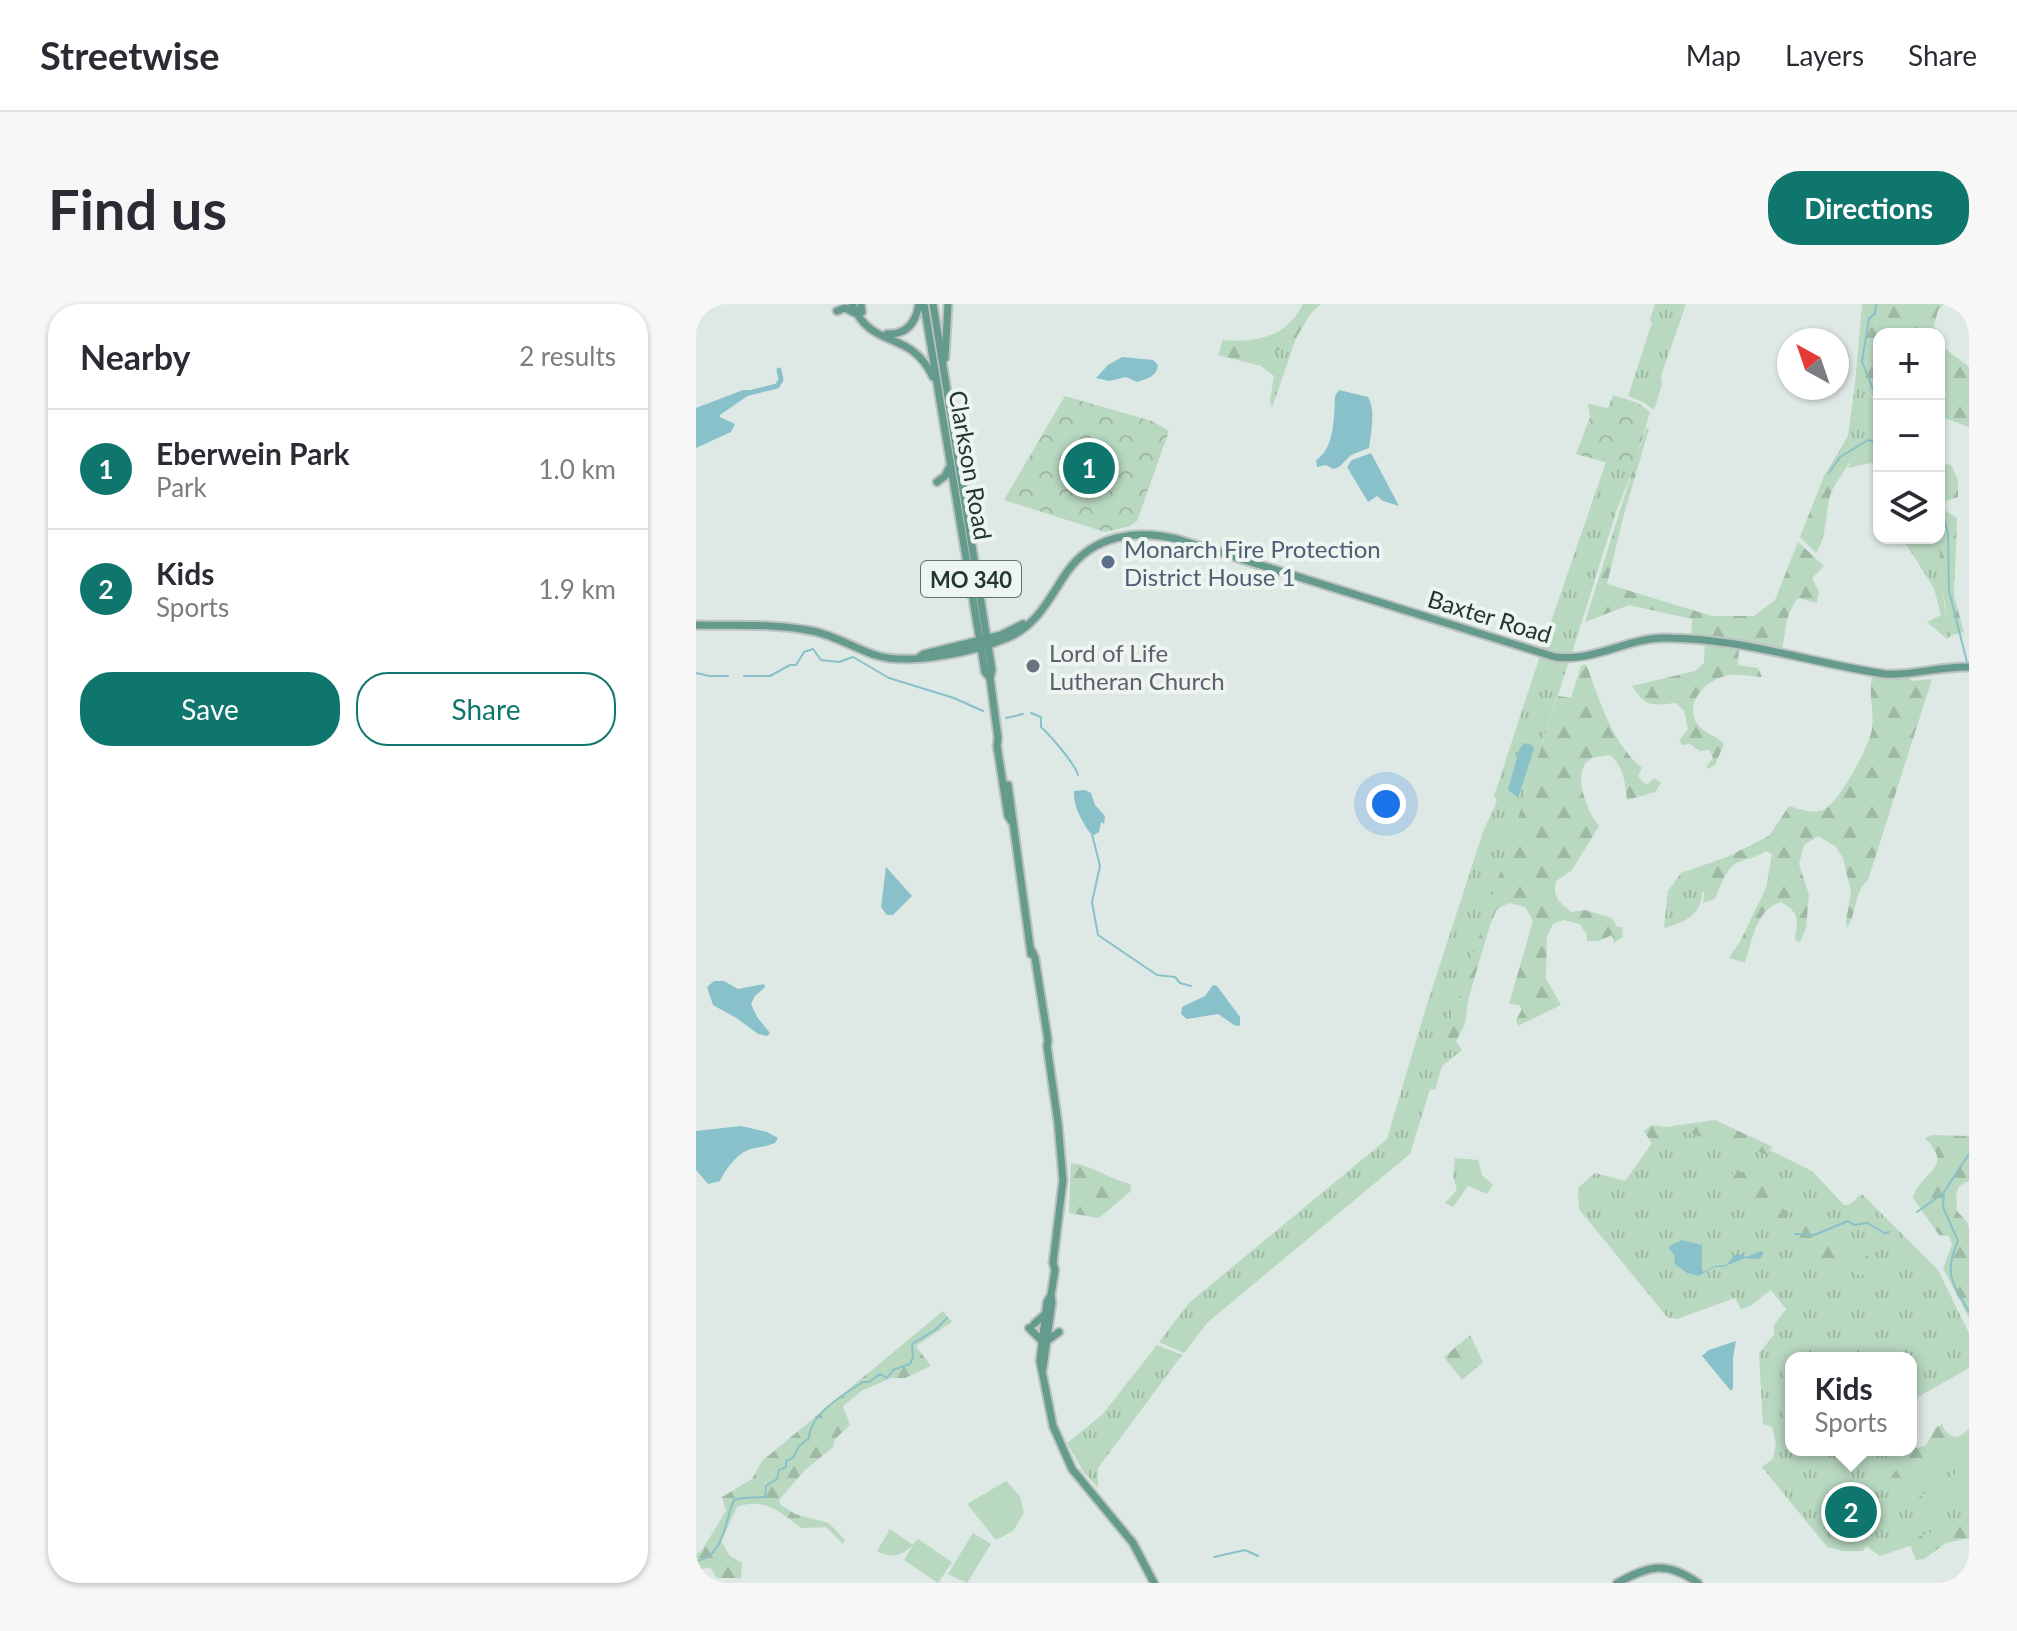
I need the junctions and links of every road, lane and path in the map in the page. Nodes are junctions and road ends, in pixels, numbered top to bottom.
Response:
1 (853, 304) edge
2 (921, 304) edge
3 (933, 304) edge
4 (948, 304) edge
5 (860, 310) edge
6 (837, 311) dead end
7 (945, 380) junction
8 (936, 384) junction
9 (949, 465) junction
10 (937, 482) dead end
11 (698, 623) edge
12 (982, 627) junction
13 (1000, 638) junction
14 (984, 642) junction
15 (971, 645) junction
16 (986, 656) junction
17 (1967, 667) edge
18 (1051, 1295) junction
19 (1046, 1313) junction
20 (1059, 1332) dead end
21 (1044, 1341) junction
22 (1154, 1583) edge
23 (1617, 1583) edge
24 (1698, 1583) edge

1 - 5 main road
2 - 5 main road
2 - 8 main road, Clarkson Road / MO 340
3 - 7 main road, Clarkson Road / MO 340
4 - 7 main road
5 - 6 main road
5 - 8 main road
7 - 12 main road, Clarkson Road / MO 340
8 - 9 main road, Clarkson Road / MO 340
9 - 10 main road
9 - 12 main road, Clarkson Road / MO 340
11 - 15 main road, Baxter Road
12 - 13 main road
12 - 14 main road, Clarkson Road / MO 340
12 - 15 main road
13 - 14 main road, Baxter Road
13 - 16 main road
13 - 17 main road, Baxter Road
14 - 15 main road, Baxter Road
14 - 16 main road, Clarkson Road / MO 340
15 - 16 main road
16 - 18 main road, Clarkson Road / MO 340
18 - 19 main road, Clarkson Road / MO 340
18 - 21 main road, Clarkson Road / MO 340
19 - 21 main road, Clarkson Road / MO 340
19 - 21 main road
20 - 21 main road
21 - 22 main road, Clarkson Road / MO 340
23 - 24 main road

